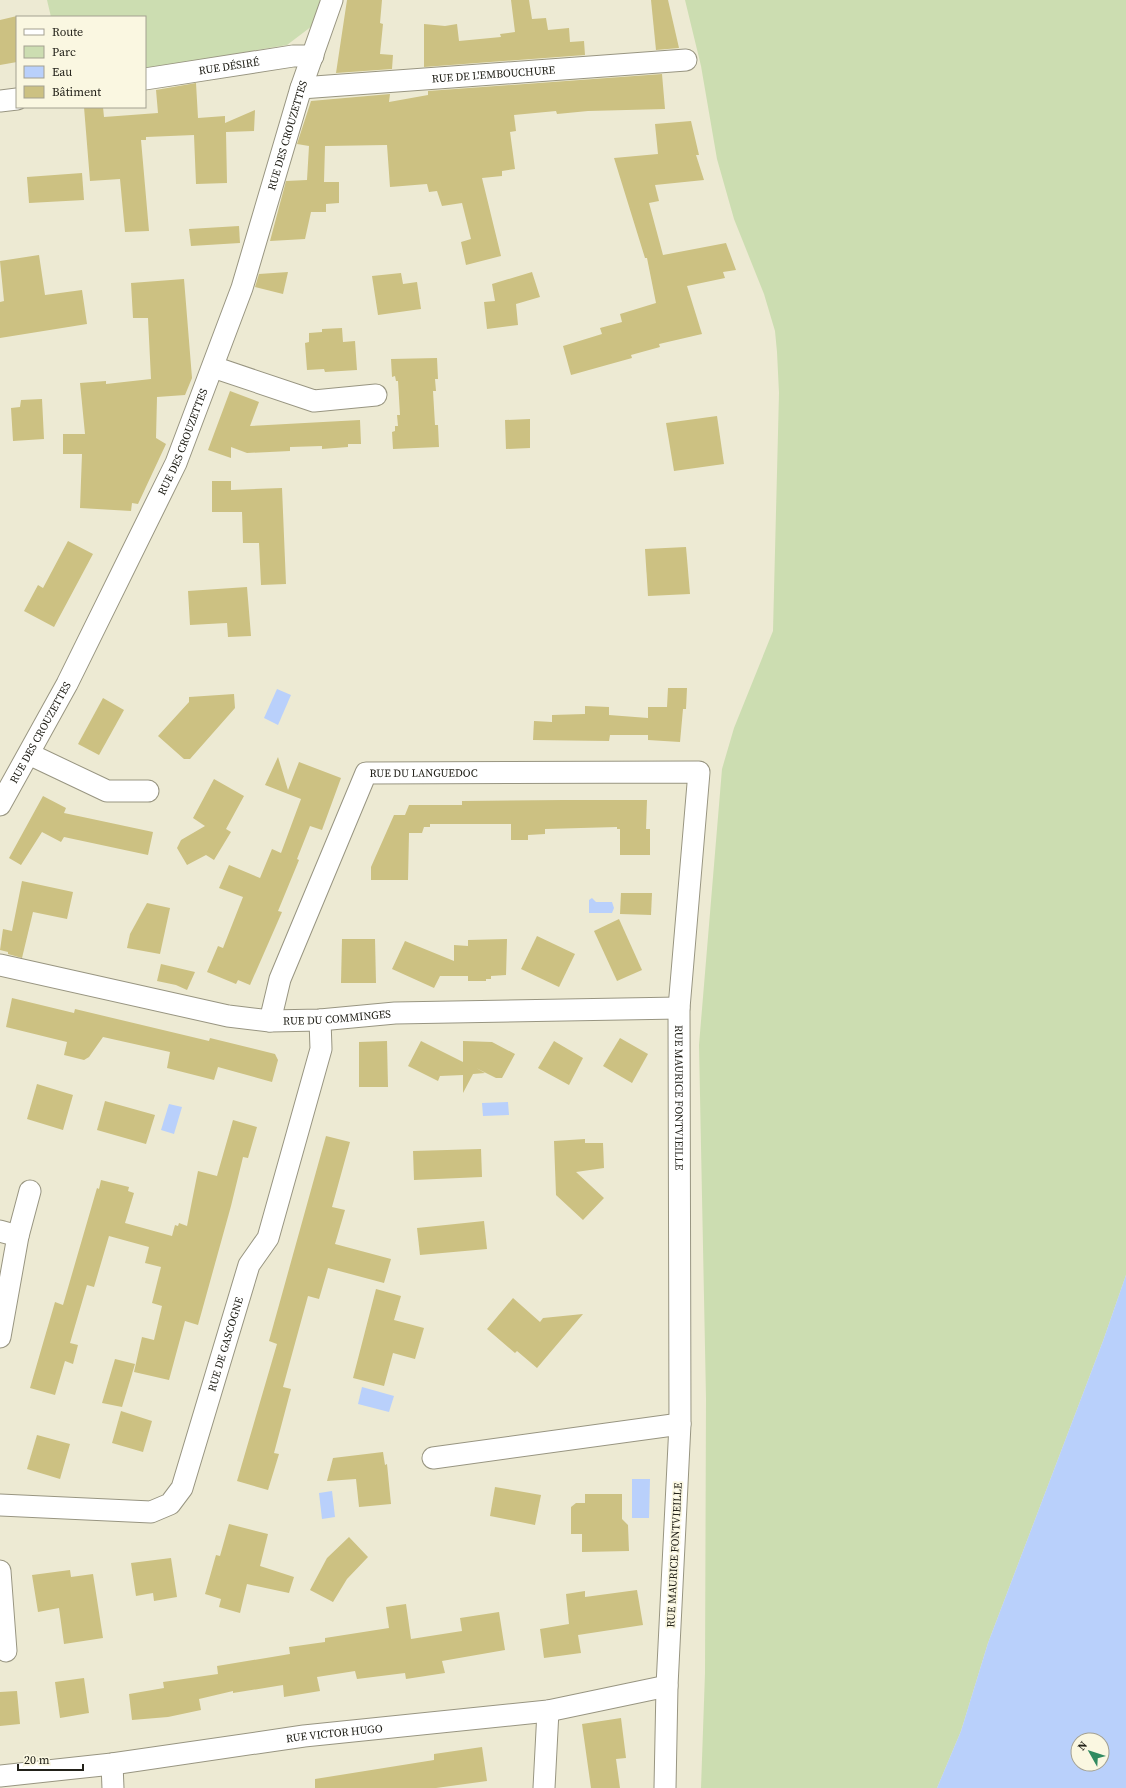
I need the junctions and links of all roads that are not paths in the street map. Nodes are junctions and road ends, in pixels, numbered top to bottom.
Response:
1 (332, 0) edge
2 (313, 56) junction
3 (686, 60) dead end
4 (146, 79) edge
5 (301, 88) junction
6 (16, 99) edge
7 (0, 101) edge
8 (213, 367) junction
9 (376, 395) dead end
10 (29, 754) junction
11 (699, 772) joint
12 (148, 791) dead end
13 (0, 805) edge
14 (0, 965) edge
15 (679, 1008) junction
16 (320, 1020) junction
17 (270, 1021) junction
18 (30, 1191) dead end
19 (9, 1233) edge
20 (0, 1337) edge
21 (680, 1424) junction
22 (433, 1458) dead end
23 (0, 1506) edge
24 (0, 1571) edge
25 (6, 1651) dead end
26 (667, 1686) junction
27 (548, 1711) junction
28 (112, 1764) junction
29 (0, 1776) edge
30 (113, 1788) edge
31 (544, 1788) edge
32 (665, 1788) edge

1 - 2 street, RUE DES CROUZETTES
2 - 4 street, RUE DÉSIRÉ
2 - 5 street, RUE DES CROUZETTES
3 - 5 street, RUE DE L'EMBOUCHURE
5 - 8 street, RUE DES CROUZETTES
6 - 7 street
8 - 9 street
8 - 10 street, RUE DES CROUZETTES
10 - 12 street
10 - 13 street, RUE DES CROUZETTES
11 - 15 street, RUE MAURICE FONTVIEILLE
11 - 17 street, RUE DU LANGUEDOC
14 - 17 street, RUE DU COMMINGES
15 - 16 street, RUE DU COMMINGES
15 - 21 street, RUE MAURICE FONTVIEILLE
16 - 17 street, RUE DU COMMINGES
16 - 23 street, RUE DE GASCOGNE
18 - 19 street
19 - 20 street
21 - 22 street
21 - 26 street, RUE MAURICE FONTVIEILLE
24 - 25 street
26 - 27 street, RUE VICTOR HUGO
26 - 32 street, RUE MAURICE FONTVIEILLE
27 - 28 street, RUE VICTOR HUGO
27 - 31 street
28 - 29 street, RUE VICTOR HUGO
28 - 30 street

